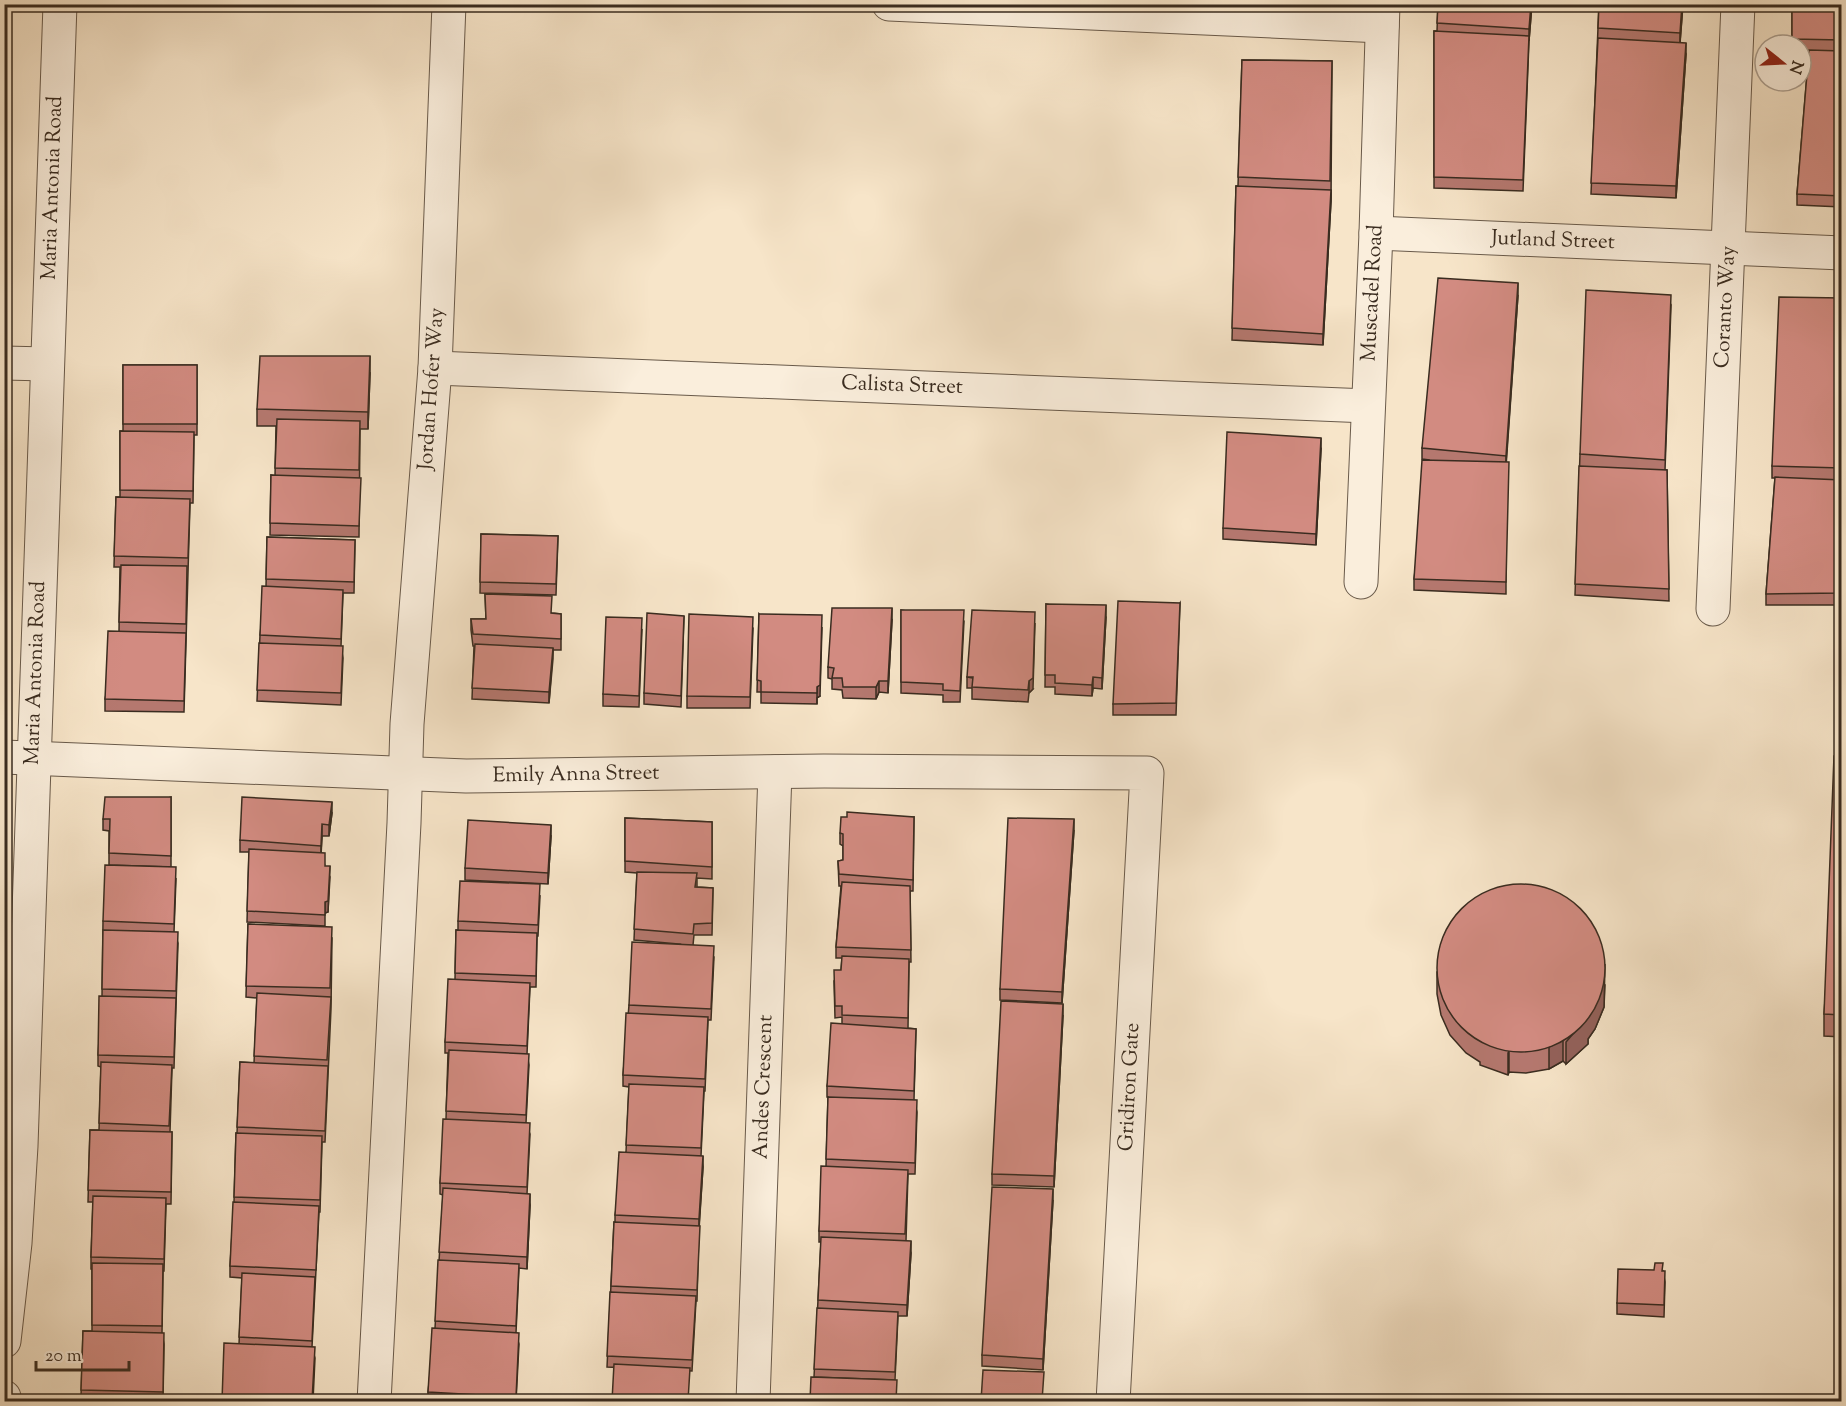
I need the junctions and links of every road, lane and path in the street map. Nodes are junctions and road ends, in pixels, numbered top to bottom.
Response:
1 (60, 4) edge
2 (448, 4) edge
3 (889, 4) edge
4 (1738, 4) edge
5 (1383, 15) edge
6 (1376, 233) junction
7 (1729, 248) junction
8 (1842, 253) edge
9 (4, 363) edge
10 (47, 364) junction
11 (435, 368) junction
12 (1368, 406) junction
13 (1361, 582) dead end
14 (1713, 609) dead end
15 (19, 758) edge
16 (775, 772) junction
17 (1148, 773) joint
18 (405, 774) junction
19 (13, 1146) edge
20 (4, 1341) edge
21 (4, 1397) edge
22 (5, 1401) edge
23 (374, 1401) edge
24 (753, 1401) edge
25 (1113, 1401) edge

1 - 10 street, Maria Antonia Road
2 - 11 street, Jordan Hofer Way
3 - 5 street
4 - 7 street, Coranto Way
5 - 6 street, Muscadel Road
6 - 7 street, Jutland Street
6 - 12 street, Muscadel Road
7 - 8 street, Jutland Street
7 - 14 street, Coranto Way
9 - 10 street
10 - 15 street, Maria Antonia Road
11 - 12 street, Calista Street
11 - 18 street, Jordan Hofer Way
12 - 13 street, Muscadel Road
15 - 18 street, Emily Anna Street
15 - 19 street, Maria Antonia Road
16 - 17 street, Emily Anna Street
16 - 18 street, Emily Anna Street
16 - 24 street, Andes Crescent
17 - 25 street, Gridiron Gate
18 - 23 street
19 - 20 street, Maria Antonia Road
21 - 22 street

